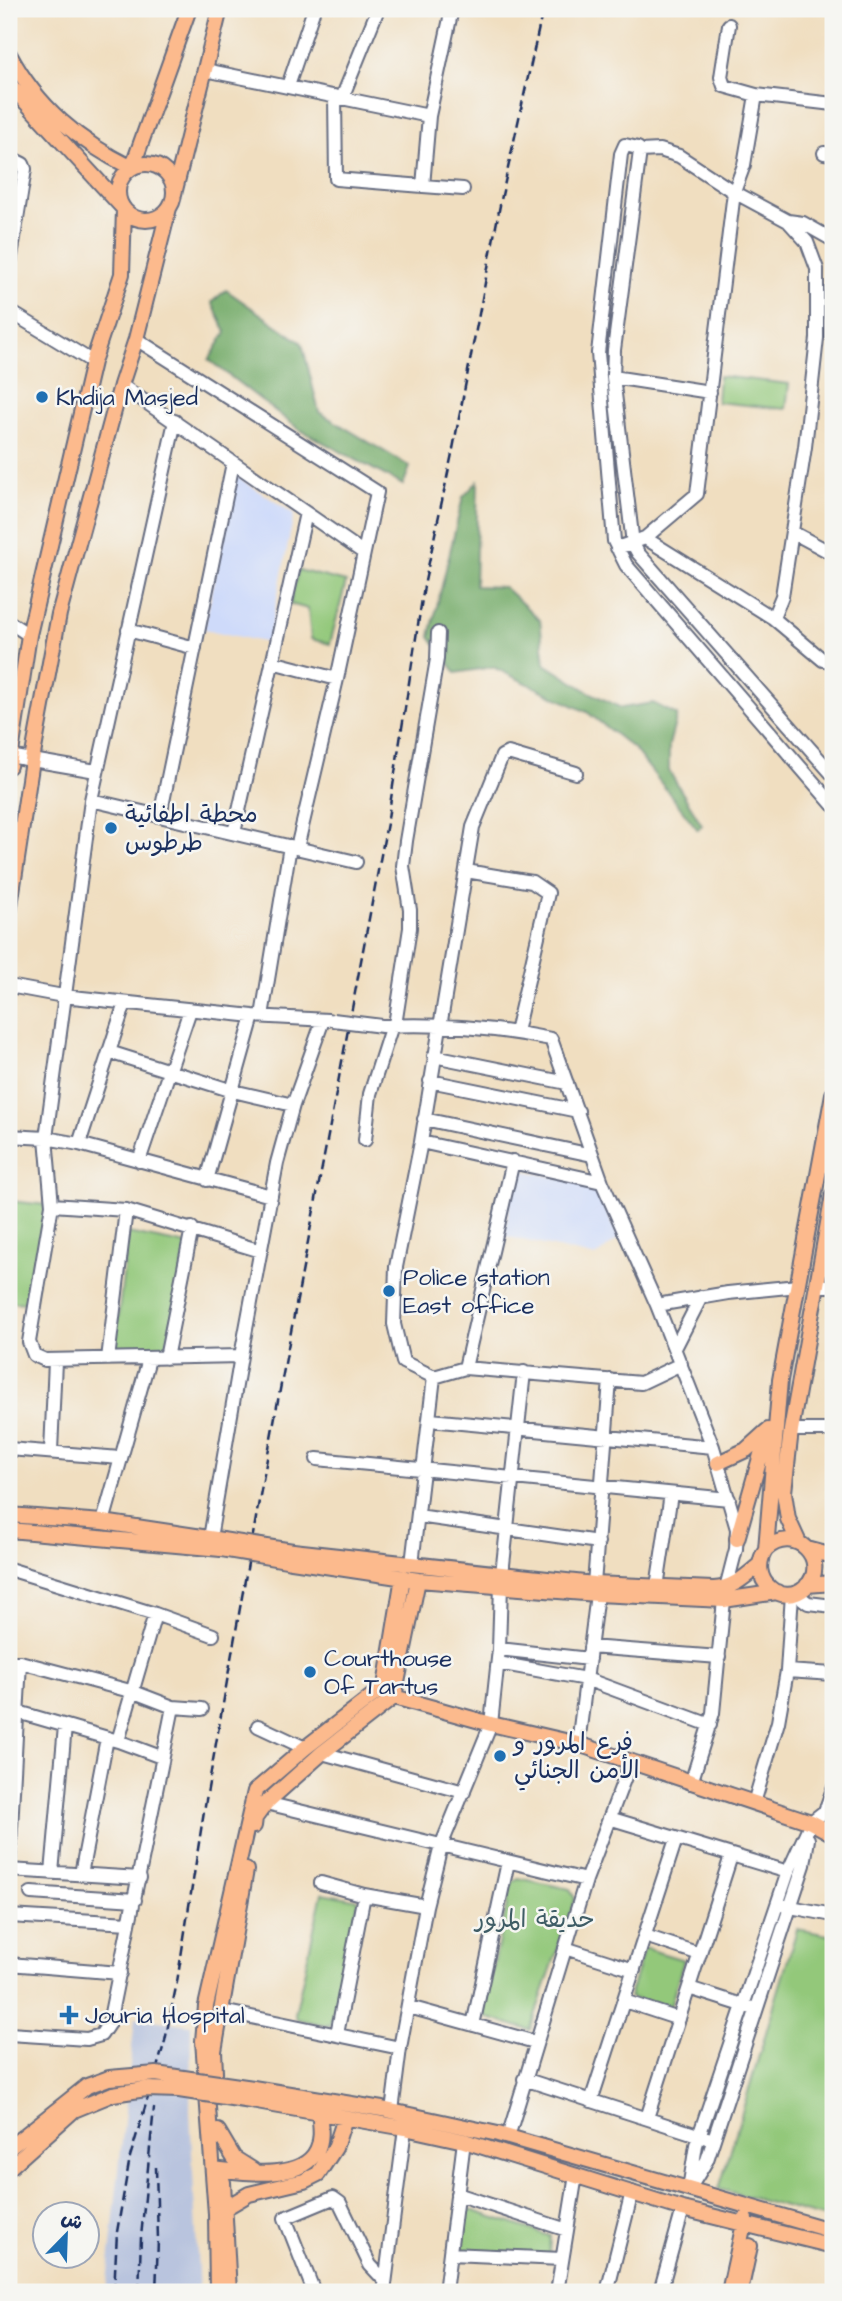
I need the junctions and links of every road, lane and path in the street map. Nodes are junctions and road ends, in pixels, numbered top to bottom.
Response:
1 (189, 9) edge
2 (220, 9) edge
3 (314, 9) edge
4 (378, 9) edge
5 (452, 9) edge
6 (729, 25) dead end
7 (9, 54) edge
8 (205, 70) junction
9 (9, 84) edge
10 (288, 86) junction
11 (756, 95) junction
12 (338, 97) junction
13 (833, 104) edge
14 (429, 116) junction
15 (640, 151) junction
16 (9, 157) edge
17 (132, 168) junction
18 (423, 186) junction
19 (463, 189) dead end
20 (734, 192) junction
21 (172, 201) junction
22 (124, 209) junction
23 (788, 221) junction
24 (833, 240) edge
25 (9, 269) edge
26 (9, 311) edge
27 (136, 339) junction
28 (93, 362) junction
29 (613, 377) junction
30 (121, 385) junction
31 (710, 392) junction
32 (175, 421) junction
33 (233, 463) junction
34 (306, 513) junction
35 (792, 532) junction
36 (639, 541) junction
37 (618, 548) junction
38 (363, 553) junction
39 (833, 554) edge
40 (773, 618) junction
41 (9, 622) edge
42 (128, 630) junction
43 (438, 633) dead end
44 (29, 635) junction
45 (195, 648) junction
46 (833, 661) edge
47 (272, 662) junction
48 (337, 679) junction
49 (9, 761) edge
50 (31, 765) junction
51 (96, 771) junction
52 (576, 773) dead end
53 (833, 775) edge
54 (91, 800) junction
55 (833, 805) edge
56 (160, 816) junction
57 (234, 833) junction
58 (293, 847) junction
59 (356, 862) dead end
60 (466, 871) junction
61 (9, 912) edge
62 (9, 986) edge
63 (63, 996) junction
64 (125, 1003) junction
65 (190, 1010) junction
66 (258, 1016) junction
67 (328, 1020) junction
68 (389, 1025) junction
69 (439, 1025) junction
70 (516, 1032) junction
71 (109, 1052) junction
72 (434, 1056) junction
73 (170, 1070) junction
74 (430, 1081) junction
75 (567, 1083) junction
76 (233, 1091) junction
77 (833, 1094) edge
78 (293, 1105) junction
79 (578, 1111) junction
80 (424, 1119) junction
81 (9, 1136) edge
82 (46, 1138) junction
83 (365, 1140) dead end
84 (421, 1142) junction
85 (79, 1144) junction
86 (593, 1154) junction
87 (139, 1161) junction
88 (513, 1161) junction
89 (207, 1180) junction
90 (602, 1182) junction
91 (833, 1195) edge
92 (271, 1196) junction
93 (52, 1205) junction
94 (125, 1210) junction
95 (192, 1228) junction
96 (261, 1251) junction
97 (798, 1286) junction
98 (826, 1286) edge
99 (701, 1297) junction
100 (657, 1305) junction
101 (675, 1348) junction
102 (241, 1356) junction
103 (166, 1358) junction
104 (108, 1359) junction
105 (149, 1359) junction
106 (55, 1361) junction
107 (681, 1364) junction
108 (465, 1368) junction
109 (524, 1372) junction
110 (434, 1377) junction
111 (610, 1380) junction
112 (780, 1380) junction
113 (800, 1383) junction
114 (430, 1420) junction
115 (771, 1424) junction
116 (518, 1428) junction
117 (791, 1430) junction
118 (833, 1430) edge
119 (606, 1437) junction
120 (713, 1447) junction
121 (9, 1449) edge
122 (51, 1451) junction
123 (120, 1458) junction
124 (317, 1459) dead end
125 (718, 1463) junction
126 (424, 1468) junction
127 (513, 1477) junction
128 (602, 1486) junction
129 (671, 1494) junction
130 (729, 1499) junction
131 (9, 1515) edge
132 (418, 1516) junction
133 (103, 1522) junction
134 (508, 1529) junction
135 (9, 1530) edge
136 (737, 1539) junction
137 (217, 1542) junction
138 (598, 1542) junction
139 (803, 1546) junction
140 (766, 1549) junction
141 (293, 1556) junction
142 (833, 1556) edge
143 (412, 1564) junction
144 (760, 1565) junction
145 (9, 1569) edge
146 (403, 1577) junction
147 (418, 1580) junction
148 (502, 1580) junction
149 (833, 1584) edge
150 (657, 1587) junction
151 (596, 1589) junction
152 (793, 1591) junction
153 (725, 1594) junction
154 (833, 1606) edge
155 (155, 1614) junction
156 (213, 1635) dead end
157 (589, 1653) junction
158 (498, 1656) junction
159 (719, 1657) junction
160 (14, 1662) edge
161 (787, 1671) junction
162 (833, 1674) edge
163 (586, 1679) junction
164 (134, 1692) junction
165 (390, 1692) junction
166 (173, 1707) junction
167 (202, 1710) dead end
168 (18, 1712) junction
169 (491, 1724) junction
170 (710, 1725) junction
171 (65, 1726) junction
172 (258, 1726) dead end
173 (112, 1740) junction
174 (578, 1744) junction
175 (306, 1748) junction
176 (322, 1753) junction
177 (161, 1757) junction
178 (631, 1761) junction
179 (691, 1783) junction
180 (833, 1789) edge
181 (255, 1791) junction
182 (464, 1792) junction
183 (266, 1803) junction
184 (754, 1803) junction
185 (609, 1818) junction
186 (811, 1822) junction
187 (833, 1823) edge
188 (10, 1824) edge
189 (833, 1834) edge
190 (676, 1839) junction
191 (441, 1846) junction
192 (731, 1856) junction
193 (508, 1862) junction
194 (9, 1865) edge
195 (9, 1870) edge
196 (52, 1872) junction
197 (788, 1872) junction
198 (81, 1874) junction
199 (140, 1878) junction
200 (586, 1880) junction
201 (320, 1883) dead end
202 (31, 1893) dead end
203 (364, 1895) junction
204 (135, 1900) junction
205 (426, 1906) junction
206 (784, 1906) junction
207 (833, 1915) edge
208 (9, 1916) edge
209 (130, 1923) junction
210 (645, 1936) junction
211 (565, 1948) junction
212 (700, 1954) junction
213 (9, 1964) edge
214 (634, 1970) junction
215 (120, 1973) junction
216 (688, 1988) junction
217 (624, 2001) junction
218 (409, 2007) junction
219 (750, 2007) junction
220 (222, 2011) junction
221 (679, 2019) junction
222 (473, 2025) junction
223 (9, 2034) edge
224 (337, 2034) junction
225 (535, 2042) junction
226 (400, 2048) junction
227 (524, 2079) junction
228 (252, 2094) junction
229 (591, 2101) junction
230 (319, 2106) junction
231 (392, 2111) junction
232 (345, 2118) junction
233 (647, 2118) junction
234 (405, 2128) junction
235 (218, 2131) junction
236 (700, 2136) junction
237 (508, 2137) junction
238 (713, 2140) junction
239 (464, 2141) junction
240 (9, 2148) edge
241 (9, 2168) edge
242 (218, 2170) junction
243 (261, 2173) junction
244 (576, 2175) junction
245 (689, 2189) junction
246 (632, 2192) junction
247 (457, 2194) junction
248 (752, 2208) junction
249 (683, 2209) junction
250 (221, 2210) junction
251 (749, 2226) junction
252 (567, 2230) junction
253 (833, 2231) edge
254 (833, 2246) edge
255 (450, 2254) junction
256 (562, 2259) junction
257 (385, 2286) edge
258 (217, 2292) edge
259 (229, 2292) edge
260 (314, 2292) edge
261 (445, 2292) edge
262 (557, 2292) edge
263 (607, 2292) edge
264 (660, 2292) edge
265 (729, 2292) edge
266 (740, 2292) edge

1 - 17 main road
2 - 8 main road
3 - 10 street
4 - 12 street
5 - 14 street
6 - 11 street
7 - 17 main road
8 - 10 street
8 - 21 main road
9 - 22 main road
10 - 12 street
11 - 13 street
11 - 20 street
12 - 14 street
12 - 18 street
14 - 18 street
15 - 20 street
15 - 29 street
15 - 37 street
16 - 25 street
17 - 21 main road
17 - 22 main road
18 - 19 street
20 - 23 street
20 - 31 street
21 - 22 main road
21 - 27 main road
22 - 28 main road
23 - 24 street
23 - 35 street
26 - 28 street
27 - 30 main road
27 - 38 street
28 - 44 main road
29 - 31 street
29 - 36 street
30 - 32 street
30 - 50 main road
31 - 36 street
32 - 33 street
32 - 42 street
33 - 34 street
33 - 45 street
34 - 38 street
34 - 47 street
35 - 39 street
35 - 40 street
36 - 37 street
36 - 40 street
36 - 53 street
37 - 55 street
38 - 48 street
40 - 46 street
41 - 44 street
42 - 45 street
42 - 51 street
43 - 68 street
44 - 49 main road
45 - 56 street
47 - 48 street
47 - 57 street
48 - 58 street
49 - 50 street
50 - 51 street
50 - 61 main road
51 - 54 street
52 - 60 street
54 - 56 street
54 - 63 street
56 - 57 street
57 - 58 street
58 - 59 street
58 - 66 street
60 - 69 street
60 - 70 street
62 - 63 street
63 - 64 street
63 - 82 street
64 - 65 street
64 - 71 street
65 - 66 street
65 - 73 street
66 - 67 street
66 - 76 street
67 - 68 street, bridge
67 - 78 street
68 - 69 street
68 - 83 street
69 - 70 street
69 - 72 street
70 - 75 street
71 - 73 street
71 - 85 street
72 - 74 street
72 - 75 street
73 - 76 street
73 - 87 street
74 - 79 street
74 - 80 street
75 - 79 street
76 - 78 street
76 - 89 street
77 - 97 main road
78 - 92 street
79 - 86 street
80 - 84 street
80 - 86 street
81 - 82 street
82 - 85 street
82 - 93 street
84 - 88 street
84 - 110 street
85 - 87 street
86 - 90 street
87 - 89 street
88 - 90 street
88 - 108 street
89 - 92 street
90 - 100 street
91 - 98 main road
92 - 96 street
93 - 94 street
93 - 106 street
94 - 95 street
94 - 104 street
95 - 96 street
95 - 103 street
96 - 102 street
97 - 99 street
97 - 112 main road
98 - 113 main road
99 - 100 street
99 - 101 street
100 - 101 street
101 - 107 street
102 - 103 street
102 - 137 street
103 - 105 street
104 - 105 street
104 - 106 street
105 - 123 street
106 - 122 street
107 - 111 street
107 - 120 street
108 - 109 street
108 - 110 street
109 - 111 street
109 - 116 street
110 - 114 street
111 - 119 street
112 - 113 main road
112 - 115 main road
113 - 117 main road
114 - 116 street
114 - 126 street
115 - 125 main road
115 - 136 main road
115 - 140 main road
116 - 119 street
116 - 127 street
117 - 118 street
117 - 139 main road
119 - 120 street
119 - 128 street
120 - 125 street
121 - 122 street
122 - 123 street
123 - 133 street
124 - 126 street
125 - 130 street
126 - 127 street
126 - 132 street
127 - 128 street
127 - 134 street
128 - 129 street
128 - 138 street
129 - 130 street
129 - 150 street
130 - 136 street
131 - 133 main road
132 - 134 street
132 - 143 street
133 - 137 main road
134 - 138 street
134 - 148 street
135 - 137 main road
136 - 153 street
137 - 141 main road, bridge
138 - 151 street
139 - 140 main road
139 - 142 main road
139 - 152 main road
140 - 144 main road
141 - 143 main road
141 - 146 main road
143 - 148 main road
144 - 152 main road
144 - 153 main road
145 - 155 street
146 - 147 main road
146 - 165 main road
147 - 148 main road
147 - 165 main road
148 - 151 main road
148 - 158 street
149 - 152 main road
150 - 151 main road
150 - 153 main road
151 - 153 main road
151 - 157 street
152 - 153 main road
152 - 154 street
152 - 161 street
153 - 159 street
155 - 156 street
155 - 164 street
157 - 158 street
157 - 159 street
157 - 163 street
158 - 163 street
158 - 169 street
159 - 170 street
160 - 164 street
160 - 168 street
161 - 162 street
161 - 184 street
163 - 170 street
163 - 174 street
164 - 166 street
164 - 173 street
165 - 169 main road
165 - 175 main road
165 - 176 main road
166 - 167 street
166 - 177 street
168 - 171 street
168 - 188 street
169 - 174 main road
169 - 182 street
170 - 179 street
171 - 173 street
171 - 196 street
172 - 175 street
173 - 177 street
173 - 198 street
174 - 178 main road
175 - 181 main road
176 - 182 street
176 - 183 main road
177 - 199 street
178 - 179 main road
178 - 185 street
179 - 184 main road
180 - 186 street
181 - 183 main road
181 - 242 main road
182 - 191 street
183 - 191 street
183 - 220 main road
184 - 186 main road
185 - 190 street
185 - 200 street
186 - 187 main road
186 - 189 main road
186 - 197 street
186 - 206 street
188 - 194 street
190 - 192 street
190 - 210 street
191 - 193 street
191 - 205 street
192 - 197 street
192 - 212 street
193 - 200 street
193 - 222 street
195 - 196 street
196 - 198 street
197 - 206 street
198 - 199 street
199 - 204 street
200 - 211 street
201 - 203 street
202 - 204 street
203 - 205 street
203 - 224 street
204 - 209 street
205 - 218 street
206 - 207 street
206 - 219 street
208 - 209 street
209 - 215 street
210 - 212 street
210 - 214 street
211 - 214 street
211 - 225 street
212 - 216 street
213 - 215 street
214 - 217 street
215 - 223 street
216 - 219 street
216 - 221 street
217 - 221 street
217 - 229 street
218 - 222 street
218 - 226 street
219 - 236 street
219 - 238 street
220 - 224 street
220 - 235 main road
221 - 233 street
222 - 225 street
224 - 226 street
225 - 227 street
226 - 231 street
227 - 229 street
227 - 237 street
228 - 230 main road
228 - 240 main road, bridge
228 - 241 main road, bridge
229 - 233 street
230 - 231 main road
230 - 232 main road
230 - 243 main road
231 - 237 main road
232 - 234 main road
232 - 250 main road
233 - 236 street
234 - 239 main road
234 - 257 street
235 - 242 main road
235 - 243 main road
236 - 238 street
236 - 245 street
237 - 245 main road
238 - 245 street
239 - 244 main road
239 - 247 street
242 - 243 main road
242 - 250 main road
244 - 246 main road
244 - 252 street
245 - 248 main road
245 - 249 main road
246 - 249 main road
246 - 263 street
247 - 252 street
247 - 255 street
248 - 251 main road
248 - 253 main road
249 - 251 main road
249 - 264 street
250 - 258 main road
250 - 259 main road
251 - 254 main road
251 - 265 main road
251 - 266 main road
252 - 256 street
255 - 256 street
255 - 261 street
256 - 262 street
257 - 260 street

